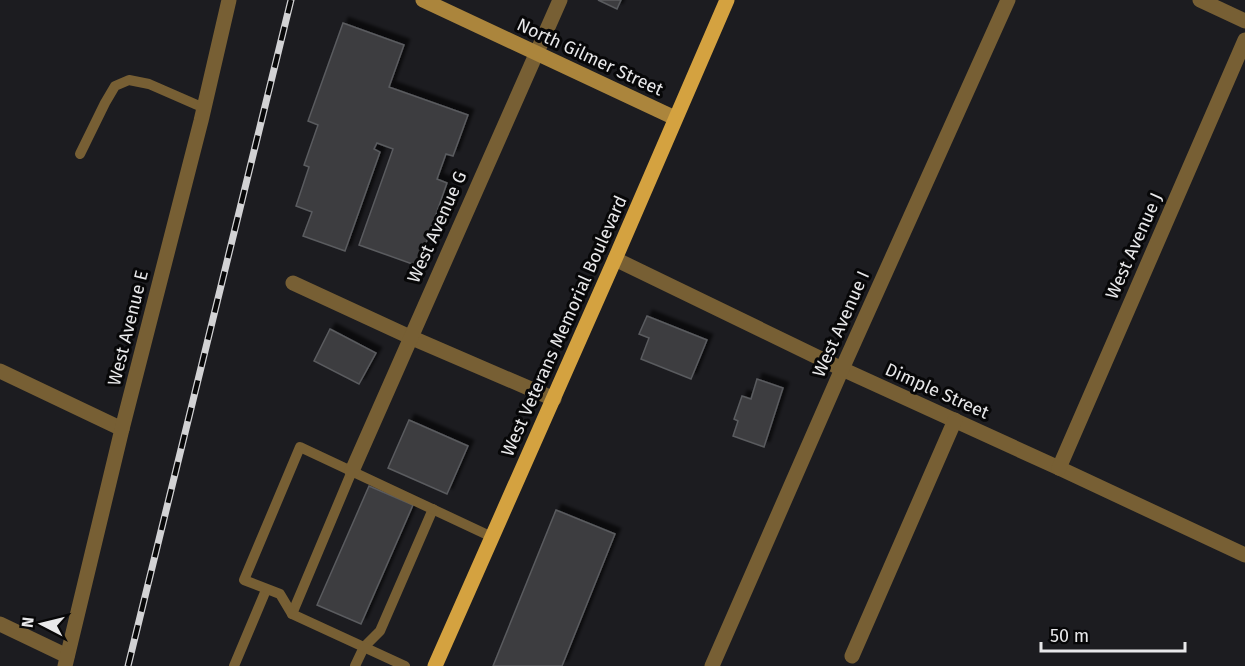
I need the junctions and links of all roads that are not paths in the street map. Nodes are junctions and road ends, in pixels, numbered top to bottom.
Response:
1 (229, 0) edge
2 (423, 0) edge
3 (560, 0) edge
4 (727, 0) edge
5 (1008, 0) edge
6 (1200, 0) edge
7 (1245, 21) edge
8 (1245, 40) edge
9 (536, 52) junction
10 (204, 108) junction
11 (675, 118) junction
12 (80, 154) dead end
13 (615, 259) junction
14 (293, 283) dead end
15 (410, 337) junction
16 (842, 369) junction
17 (0, 371) edge
18 (554, 399) junction
19 (956, 420) junction
20 (122, 429) junction
21 (1059, 468) junction
22 (352, 471) junction
23 (434, 509) junction
24 (492, 537) junction
25 (1245, 555) edge
26 (266, 590) junction
27 (292, 614) junction
28 (0, 624) edge
29 (364, 647) junction
30 (852, 656) dead end
31 (66, 661) edge
32 (234, 666) edge
33 (355, 666) edge
34 (405, 666) edge
35 (435, 666) edge
36 (712, 666) edge

1 - 10 street, West Avenue E
2 - 9 street, North Gilmer Street
3 - 9 street, West Avenue G
4 - 11 main road, West Veterans Memorial Boulevard
5 - 16 street, West Avenue I
6 - 7 street
8 - 21 street, West Avenue J
9 - 11 street, North Gilmer Street
9 - 15 street, West Avenue G
10 - 12 lane
10 - 20 street, West Avenue E
11 - 13 main road, West Veterans Memorial Boulevard
13 - 16 street, Dimple Street
13 - 18 main road, West Veterans Memorial Boulevard
14 - 15 street
15 - 18 street
15 - 22 street, West Avenue G
16 - 19 street, Dimple Street
16 - 36 street, West Avenue I
17 - 20 street
18 - 24 main road, West Veterans Memorial Boulevard
19 - 21 street, Dimple Street
19 - 30 street
20 - 31 street, West Avenue E
21 - 25 street, Dimple Street
22 - 23 lane
22 - 26 lane
22 - 27 lane
23 - 24 lane
23 - 29 lane
24 - 35 main road, West Veterans Memorial Boulevard
26 - 27 lane
26 - 32 lane
27 - 29 lane
28 - 31 street
29 - 33 lane
29 - 34 lane

